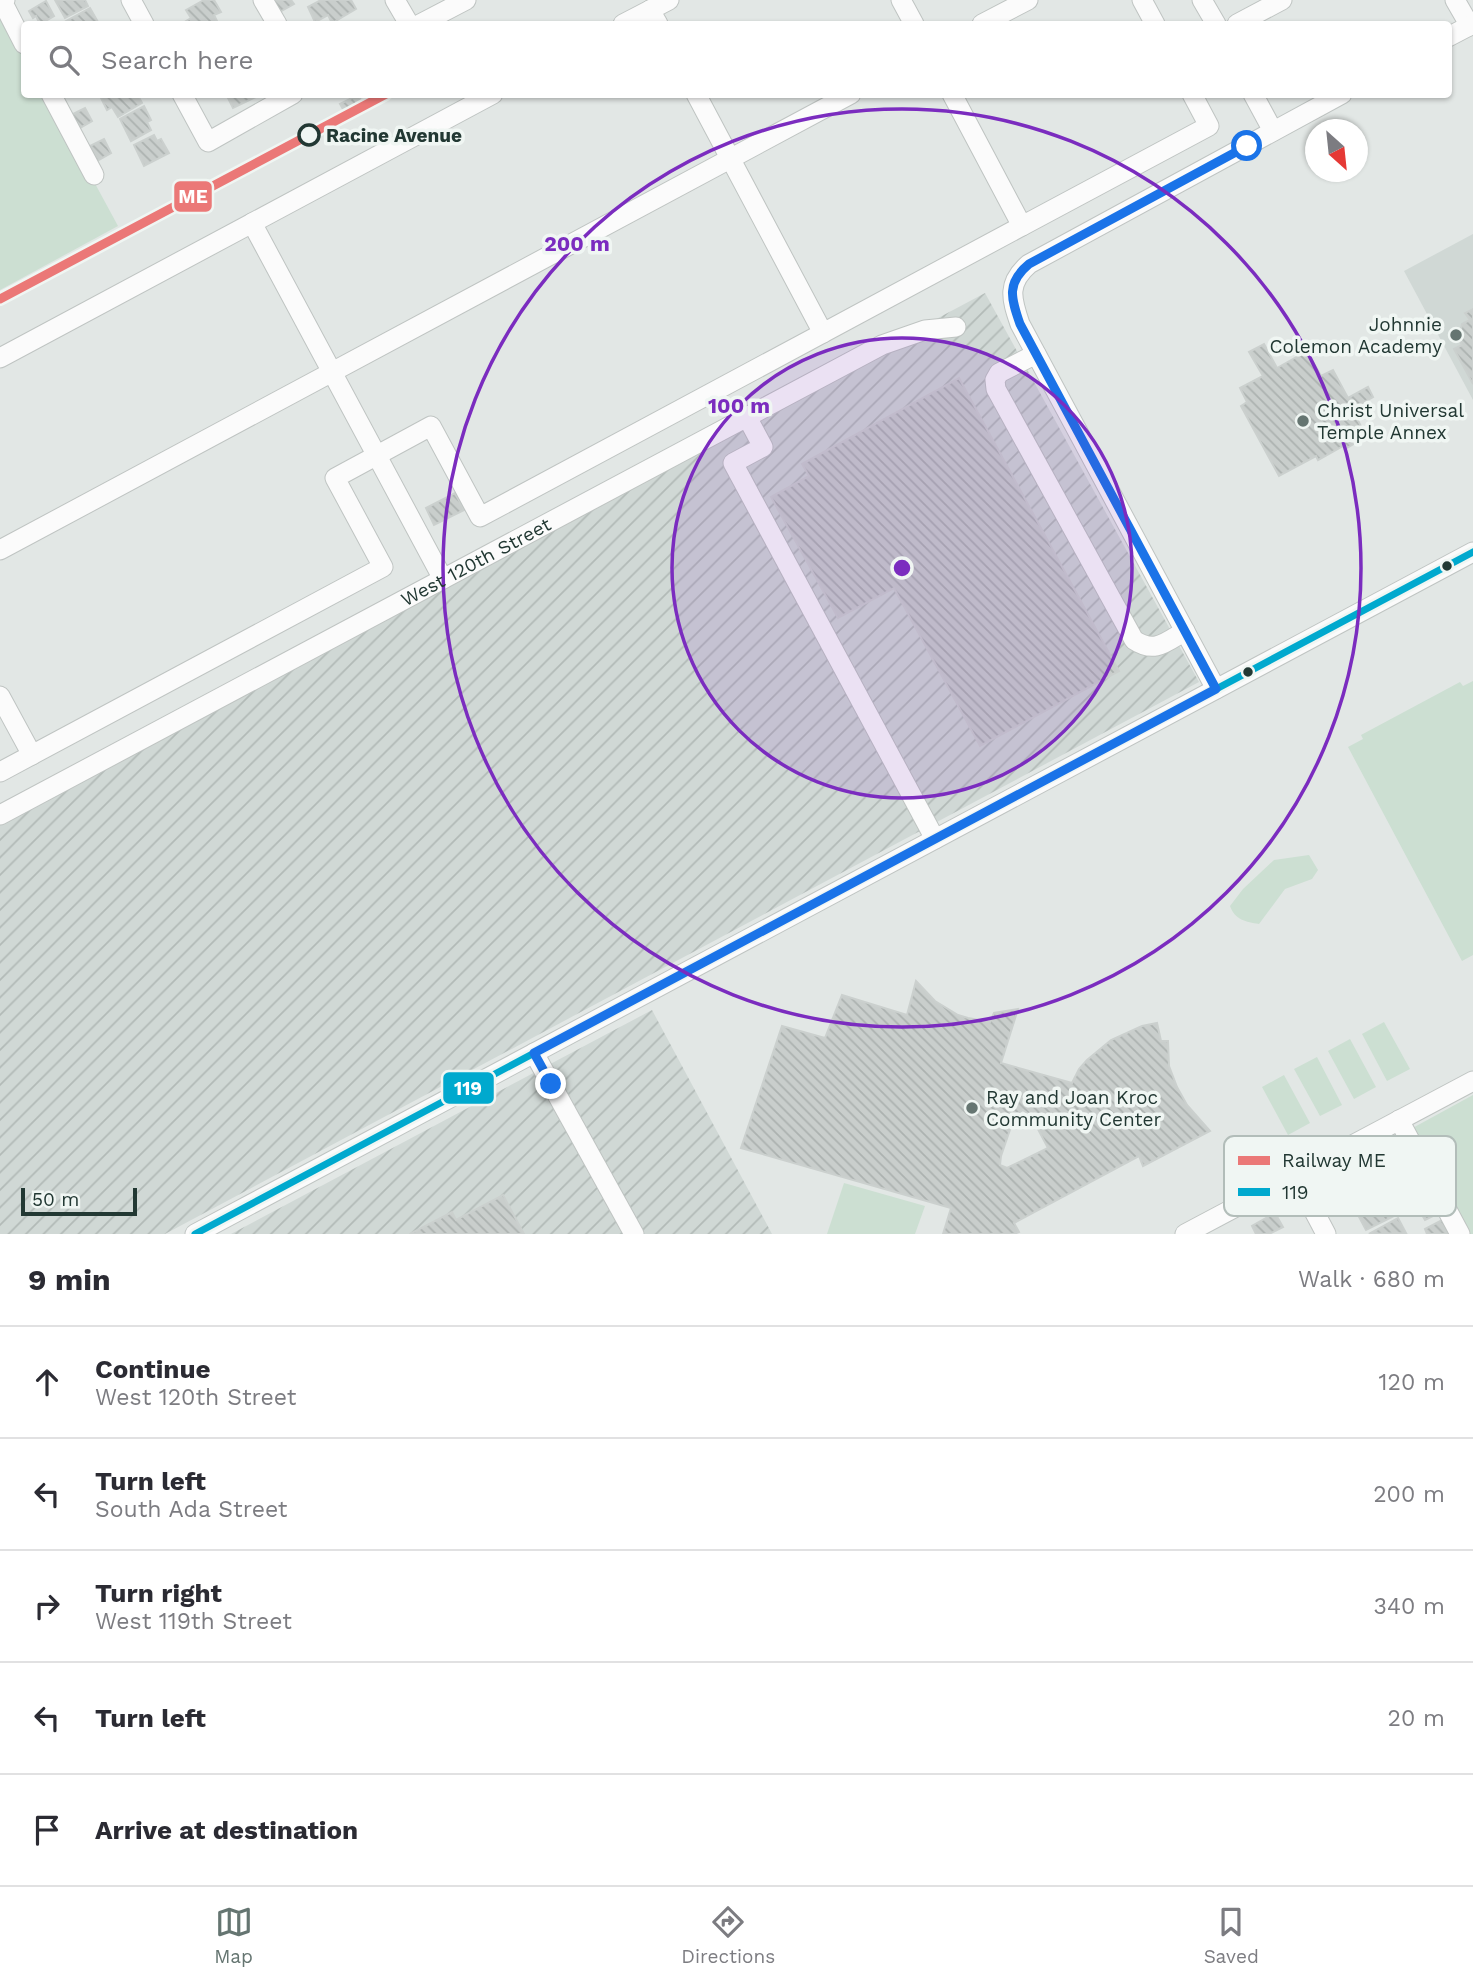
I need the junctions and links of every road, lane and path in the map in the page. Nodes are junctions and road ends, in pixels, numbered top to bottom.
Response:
1 (5, 0) edge
2 (131, 0) edge
3 (264, 0) edge
4 (395, 0) edge
5 (466, 0) edge
6 (669, 0) edge
7 (901, 0) edge
8 (1028, 0) edge
9 (1142, 0) edge
10 (1202, 0) edge
11 (1282, 0) edge
12 (1455, 0) edge
13 (654, 17) edge
14 (142, 21) edge
15 (275, 21) edge
16 (406, 21) edge
17 (426, 21) edge
18 (636, 21) edge
19 (912, 21) edge
20 (988, 21) edge
21 (1153, 21) edge
22 (1214, 21) edge
23 (1243, 21) edge
24 (1471, 25) edge
25 (1452, 35) edge
26 (21, 38) edge
27 (53, 98) edge
28 (184, 98) edge
29 (286, 98) edge
30 (486, 98) edge
31 (698, 98) edge
32 (844, 98) edge
33 (953, 98) edge
34 (1194, 98) edge
35 (1255, 98) edge
36 (1335, 98) edge
37 (1273, 131) junction
38 (730, 159) junction
39 (94, 176) dead end
40 (252, 223) junction
41 (1022, 226) junction
42 (956, 327) dead end
43 (823, 333) junction
44 (1035, 354) junction
45 (0, 359) edge
46 (332, 372) junction
47 (747, 417) junction
48 (376, 456) junction
49 (0, 550) edge
50 (1473, 552) edge
51 (443, 579) junction
52 (1185, 631) junction
53 (1216, 689) junction
54 (0, 696) edge
55 (32, 755) junction
56 (0, 772) edge
57 (0, 815) edge
58 (935, 839) junction
59 (534, 1053) junction
60 (1473, 1081) edge
61 (1399, 1120) junction
62 (1369, 1136) edge
63 (1408, 1136) edge
64 (1224, 1214) edge
65 (1317, 1216) edge
66 (1450, 1216) edge
67 (1190, 1233) edge
68 (195, 1234) edge
69 (634, 1234) edge
70 (1326, 1234) edge
71 (1460, 1234) edge

1 - 26 street
2 - 14 street
3 - 15 street
4 - 16 street
5 - 17 street
6 - 13 street
7 - 19 street
8 - 20 street
9 - 21 street
10 - 22 street
11 - 23 street
12 - 24 street
13 - 18 street
24 - 25 street
27 - 39 street
28 - 29 street
30 - 40 street
31 - 38 street
32 - 38 street
33 - 41 street
34 - 41 street
35 - 37 street
36 - 37 street
37 - 44 street
38 - 43 street
38 - 46 street
40 - 45 street
40 - 46 street
41 - 43 street
42 - 47 street, West 120th Street
43 - 48 street
44 - 52 street
44 - 52 street
46 - 48 street
46 - 49 street
47 - 51 street, West 120th Street
47 - 58 street
48 - 51 street
48 - 55 street
50 - 53 street
51 - 57 street, West 120th Street
52 - 53 street
53 - 58 street
54 - 55 street
55 - 56 street
58 - 59 street
59 - 68 street
59 - 69 street
60 - 61 street
61 - 62 street
61 - 63 street
64 - 67 street
65 - 70 street
66 - 71 street

